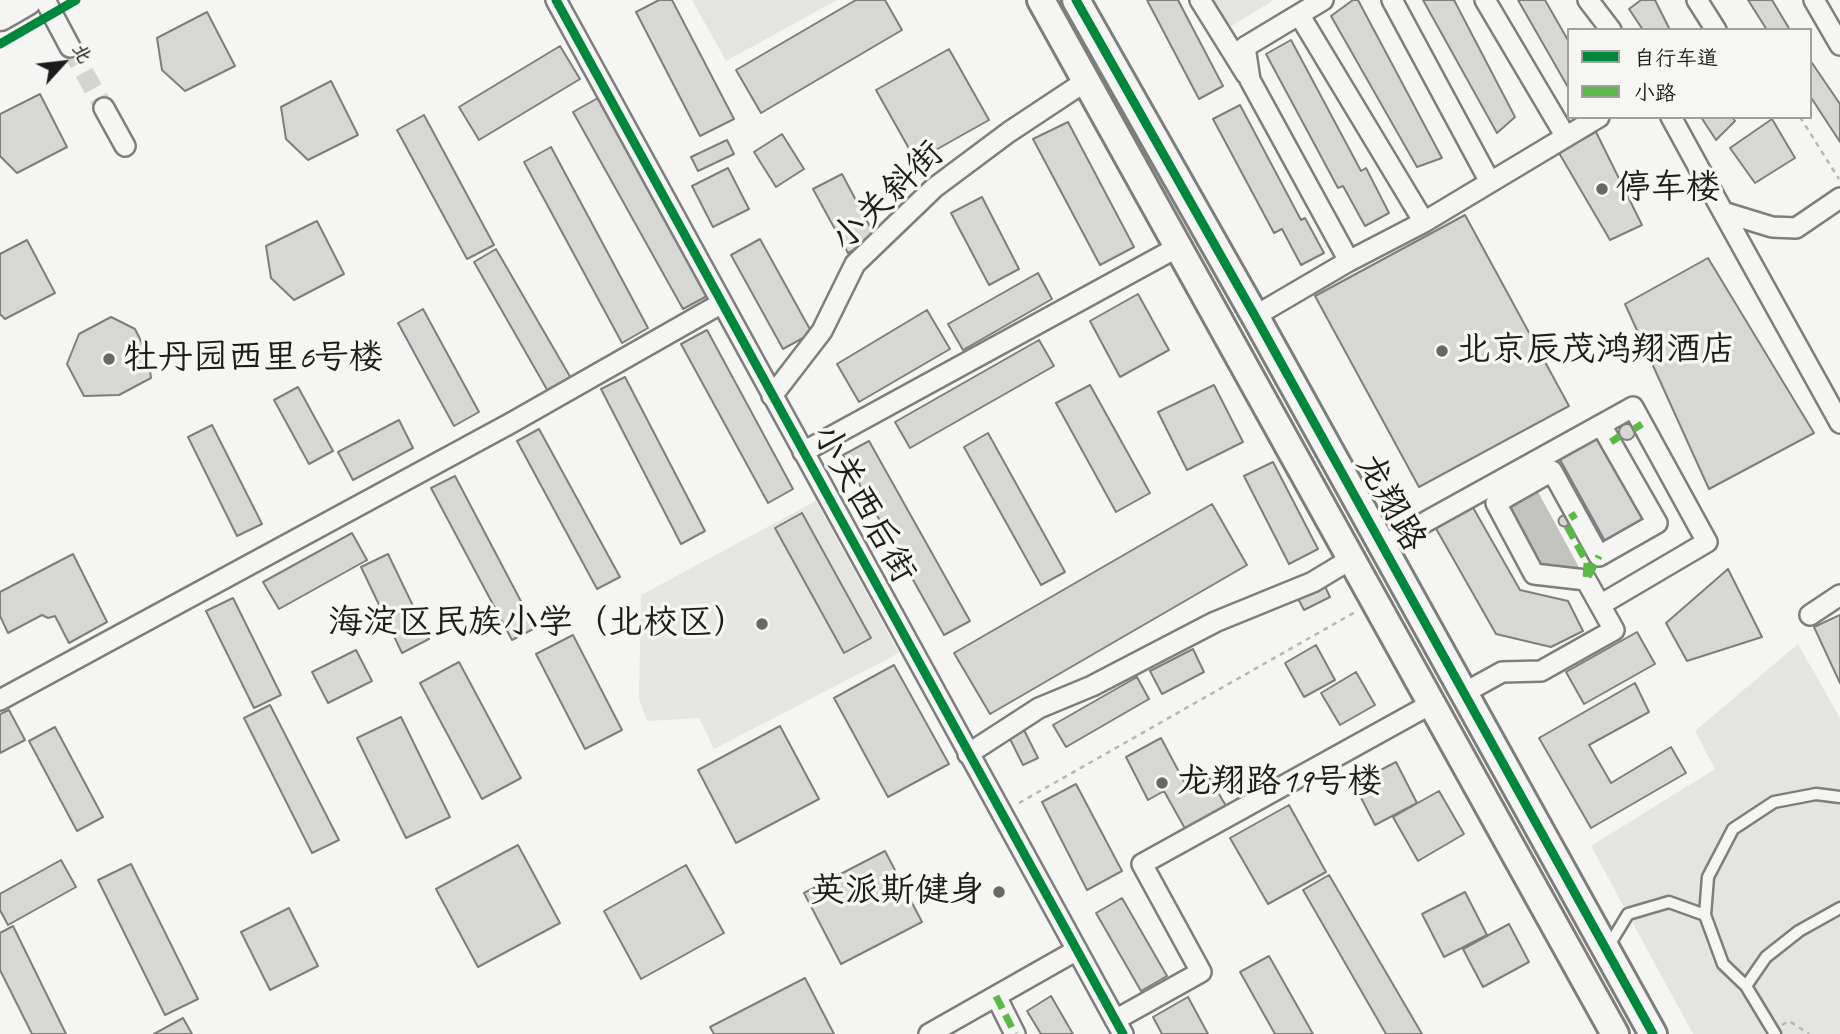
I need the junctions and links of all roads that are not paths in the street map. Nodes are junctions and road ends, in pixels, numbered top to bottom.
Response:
1 (26, 0) edge
2 (45, 0) edge
3 (556, 0) edge
4 (1041, 0) edge
5 (1076, 0) edge
6 (1200, 0) edge
7 (1323, 0) edge
8 (1392, 0) edge
9 (1485, 0) edge
10 (1697, 0) edge
11 (1814, 0) edge
12 (1592, 1) edge
13 (0, 15) edge
14 (1300, 16) junction
15 (1610, 28) edge
16 (1715, 28) edge
17 (1840, 46) edge
18 (70, 47) tunnel mouth
19 (1250, 80) junction
20 (1086, 81) junction
21 (104, 108) tunnel mouth
22 (1596, 119) edge
23 (1672, 119) edge
24 (1566, 137) junction
25 (125, 146) dead end
26 (1490, 182) junction
27 (1840, 198) edge
28 (1723, 212) junction
29 (1424, 222) junction
30 (1178, 247) junction
31 (1349, 261) junction
32 (722, 303) junction
33 (1255, 316) junction
34 (772, 396) junction
35 (1840, 424) edge
36 (1601, 425) junction
37 (803, 452) junction
38 (1382, 546) junction
39 (1351, 559) junction
40 (1840, 595) edge
41 (1600, 597) junction
42 (1810, 615) dead end
43 (1464, 693) junction
44 (0, 700) edge
45 (1431, 704) junction
46 (968, 754) junction
47 (1840, 797) edge
48 (1840, 908) edge
49 (1705, 915) junction
50 (1077, 950) junction
51 (1606, 951) junction
52 (1746, 986) junction
53 (996, 996) junction
54 (1119, 1027) edge
55 (1774, 1032) edge
56 (929, 1034) edge
57 (1015, 1034) edge
58 (1615, 1034) edge
59 (1653, 1034) edge

1 - 13 main road
2 - 18 street
3 - 32 street, 小关西后街
4 - 20 street, 龙翔路
5 - 33 street, 龙翔路
6 - 19 street
7 - 14 street
8 - 26 street
9 - 24 street
10 - 16 street
11 - 17 street
12 - 15 street
14 - 19 street
14 - 29 street
19 - 31 street
20 - 30 street, 龙翔路
20 - 34 street, 小关斜街
21 - 25 street
22 - 24 street
23 - 28 street
24 - 26 street
26 - 29 street
27 - 28 street
28 - 35 street
29 - 31 street
30 - 37 street
30 - 39 street, 龙翔路
31 - 33 street
32 - 34 street, 小关西后街
32 - 44 street
33 - 38 street, 龙翔路
34 - 37 street, 小关西后街
36 - 38 street
36 - 41 street
36 - 41 street
37 - 46 street, 小关西后街
38 - 43 street, 龙翔路
39 - 45 street, 龙翔路
39 - 46 street
40 - 42 street
41 - 43 street
43 - 51 street, 龙翔路
45 - 54 street
45 - 58 street, 龙翔路
46 - 50 street, 小关西后街
47 - 49 lane
48 - 52 lane
49 - 51 lane
49 - 52 lane
50 - 53 street
50 - 54 street, 小关西后街
51 - 59 street, 龙翔路
52 - 55 lane
53 - 56 street
53 - 57 street

